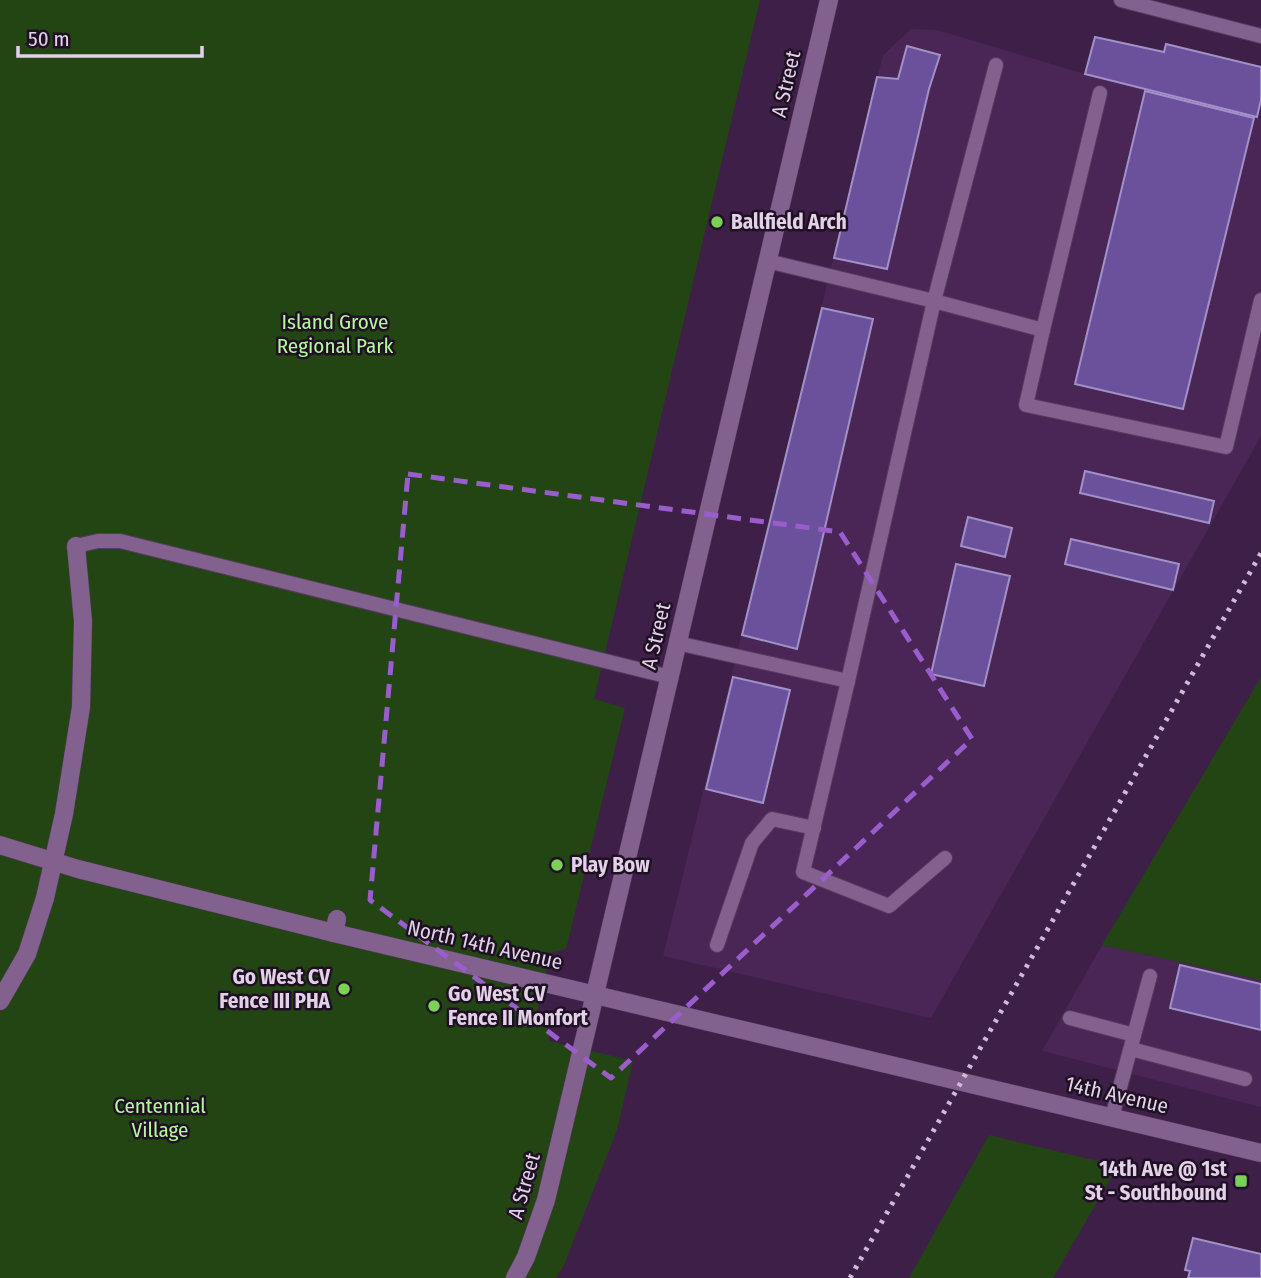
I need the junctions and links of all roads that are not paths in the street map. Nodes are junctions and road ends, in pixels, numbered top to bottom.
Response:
1 (829, 0) edge
2 (1121, 0) edge
3 (1261, 36) edge
4 (996, 65) dead end
5 (1100, 93) dead end
6 (767, 261) junction
7 (1261, 300) edge
8 (934, 302) junction
9 (1043, 330) junction
10 (76, 546) joint
11 (677, 643) junction
12 (670, 677) junction
13 (848, 681) junction
14 (814, 828) junction
15 (0, 845) edge
16 (945, 858) dead end
17 (54, 862) junction
18 (717, 944) dead end
19 (1150, 976) dead end
20 (595, 994) junction
21 (0, 1001) edge
22 (1070, 1018) dead end
23 (1133, 1042) junction
24 (1245, 1079) dead end
25 (963, 1081) joint
26 (1112, 1117) junction
27 (1261, 1153) edge
28 (515, 1278) edge

1 - 6 street, A Street
2 - 3 lane
4 - 8 lane
5 - 9 lane
6 - 8 lane
6 - 11 street, A Street
7 - 9 lane
8 - 9 lane
8 - 13 lane
10 - 12 lane
10 - 17 street
11 - 12 street, A Street
11 - 13 lane
12 - 20 street, A Street
13 - 14 lane
14 - 16 lane
14 - 18 lane
15 - 17 street, North 14th Avenue
17 - 20 street, North 14th Avenue
17 - 21 street
19 - 23 lane
20 - 25 street, North 14th Avenue
20 - 28 street, A Street
22 - 23 lane
23 - 24 lane
23 - 26 lane
25 - 26 street, 14th Avenue
26 - 27 street, 14th Avenue

